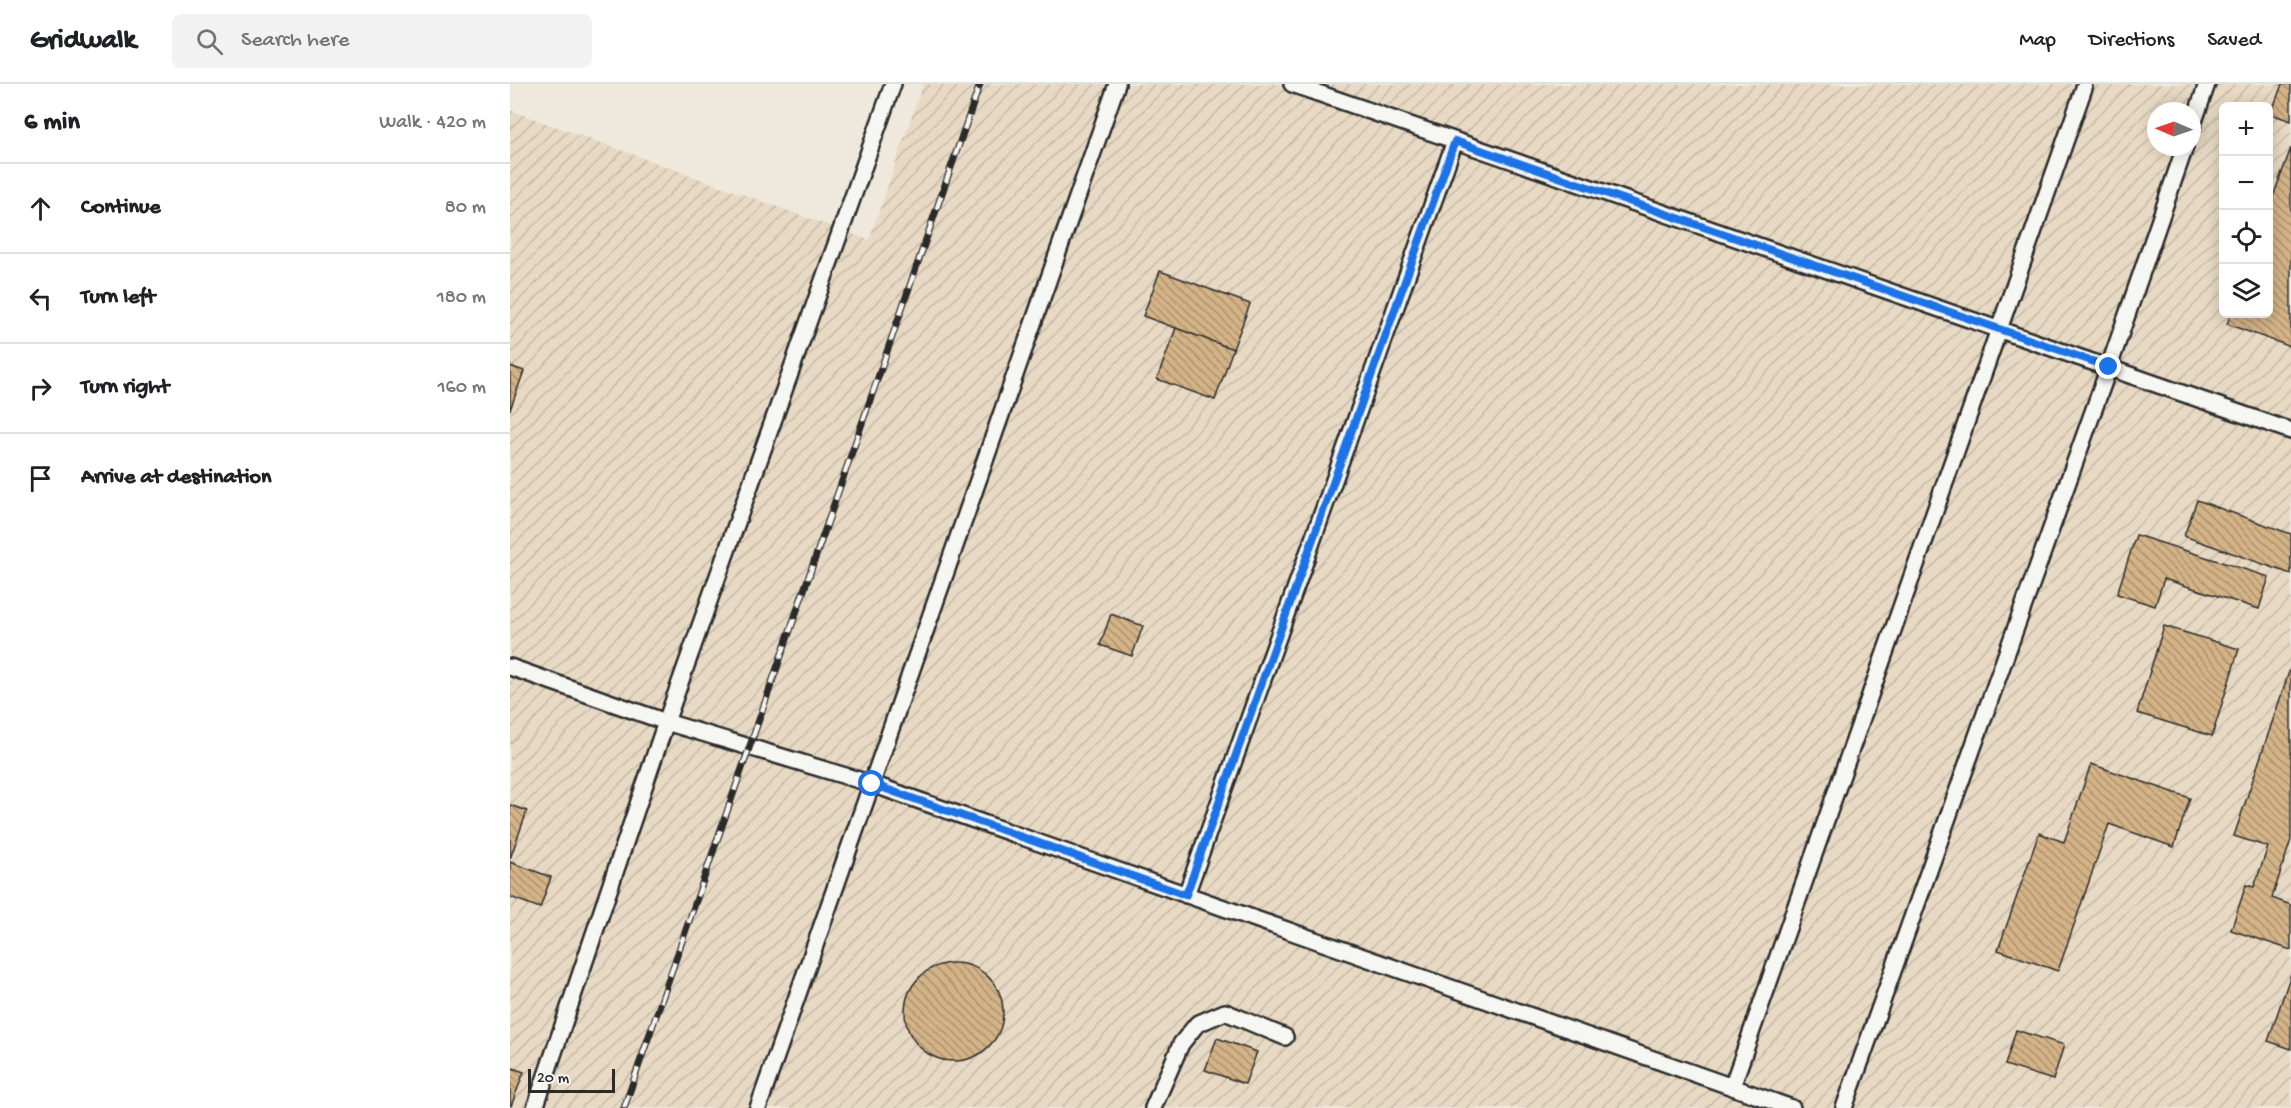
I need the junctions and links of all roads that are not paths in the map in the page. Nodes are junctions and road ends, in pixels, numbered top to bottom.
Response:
1 (893, 84) edge
2 (1117, 84) edge
3 (1292, 84) edge
4 (2207, 84) edge
5 (2084, 88) dead end
6 (2201, 102) edge
7 (1455, 141) junction
8 (2182, 156) edge
9 (1999, 330) junction
10 (2109, 367) junction
11 (2291, 431) edge
12 (510, 667) edge
13 (666, 722) junction
14 (872, 784) junction
15 (1186, 895) junction
16 (1285, 1037) dead end
17 (1732, 1087) junction
18 (535, 1108) edge
19 (758, 1108) edge
20 (1153, 1108) edge
21 (1792, 1108) edge
22 (1844, 1108) edge

1 - 13 lane
2 - 14 lane
3 - 7 lane
4 - 6 lane
5 - 9 lane
7 - 9 lane
7 - 15 lane
8 - 10 lane
9 - 10 lane
9 - 17 lane
10 - 11 lane
10 - 22 lane
12 - 13 lane
13 - 14 lane
13 - 18 lane
14 - 15 lane
14 - 19 lane
15 - 17 lane
16 - 20 lane
17 - 21 lane

